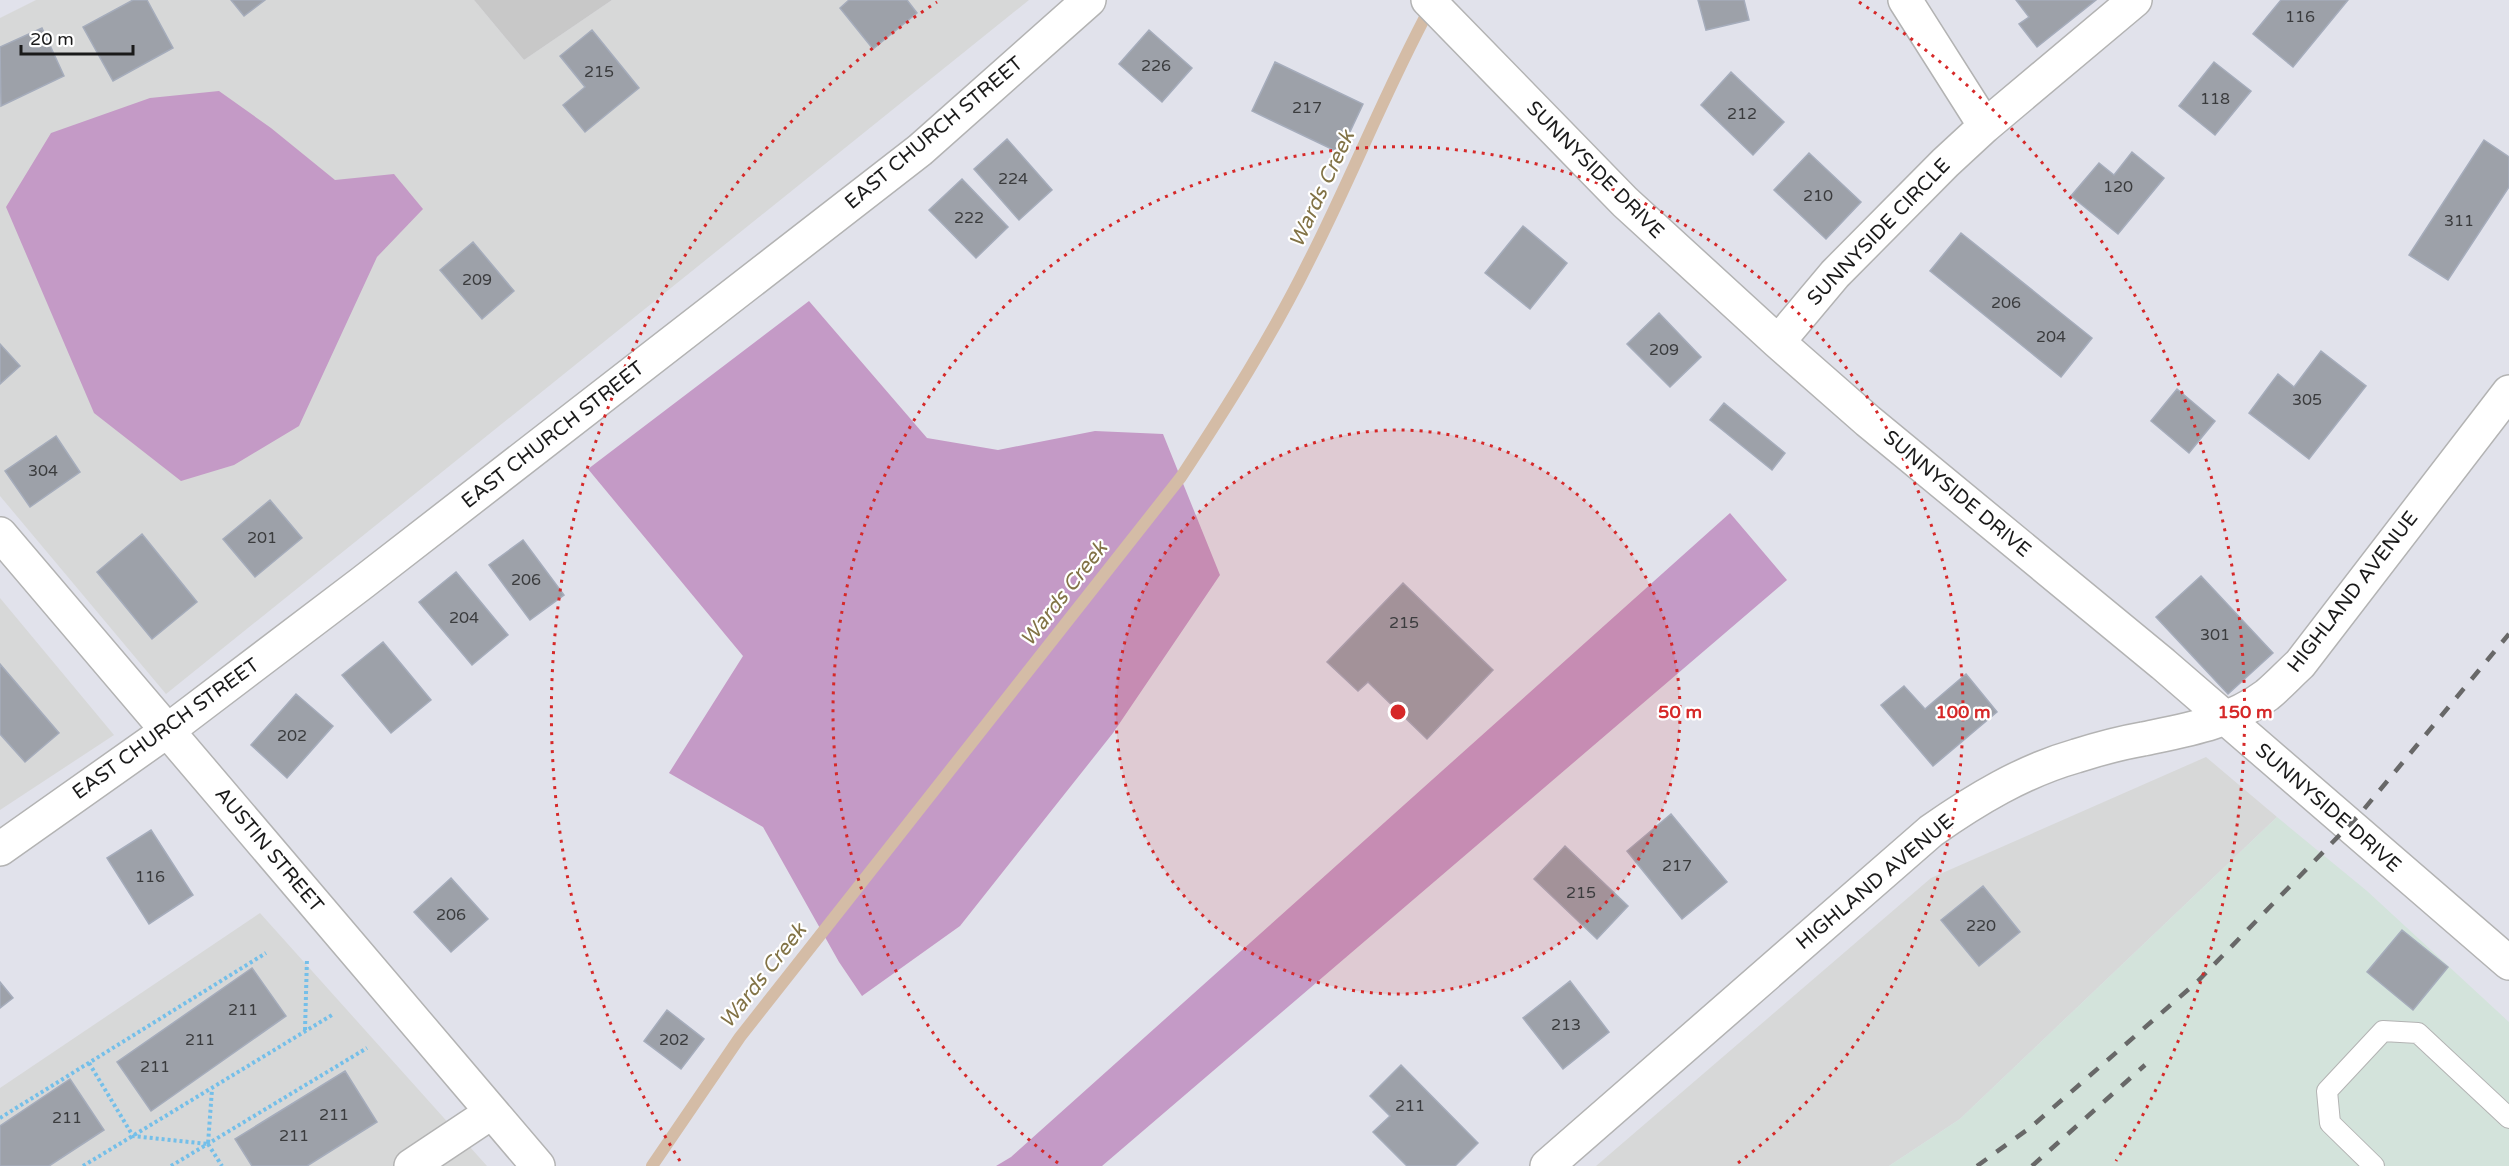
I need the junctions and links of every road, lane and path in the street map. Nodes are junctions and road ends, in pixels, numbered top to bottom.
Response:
1 (1089, 0) edge
2 (1428, 0) edge
3 (1905, 0) edge
4 (2135, 0) edge
5 (1985, 126) junction
6 (1778, 342) junction
7 (2509, 392) edge
8 (0, 534) edge
9 (2225, 719) junction
10 (167, 730) junction
11 (0, 849) edge
12 (266, 953) dead end
13 (307, 958) dead end
14 (2509, 963) edge
15 (332, 1015) dead end
16 (305, 1031) junction
17 (367, 1048) dead end
18 (89, 1063) junction
19 (212, 1088) junction
20 (492, 1112) junction
21 (0, 1118) edge
22 (2509, 1118) edge
23 (132, 1136) junction
24 (208, 1144) junction
25 (83, 1166) edge
26 (171, 1166) edge
27 (222, 1166) edge
28 (411, 1166) edge
29 (538, 1166) edge
30 (1547, 1166) edge
31 (2374, 1166) edge

1 - 10 street, EAST CHURCH STREET
2 - 6 street, SUNNYSIDE DRIVE
3 - 5 street
4 - 5 street, SUNNYSIDE CIRCLE
5 - 6 street, SUNNYSIDE CIRCLE
6 - 9 street, SUNNYSIDE DRIVE
7 - 9 street, HIGHLAND AVENUE
8 - 10 street, AUSTIN STREET
9 - 14 street, SUNNYSIDE DRIVE
9 - 30 street, HIGHLAND AVENUE
10 - 11 street, EAST CHURCH STREET
10 - 20 street, AUSTIN STREET
12 - 18 path
13 - 16 path
15 - 16 path
16 - 19 path
17 - 24 path
18 - 21 path
18 - 23 path
19 - 23 path
19 - 24 path
20 - 28 street
20 - 29 street, AUSTIN STREET
22 - 31 lane
23 - 24 path
23 - 25 path
24 - 26 path
24 - 27 path

